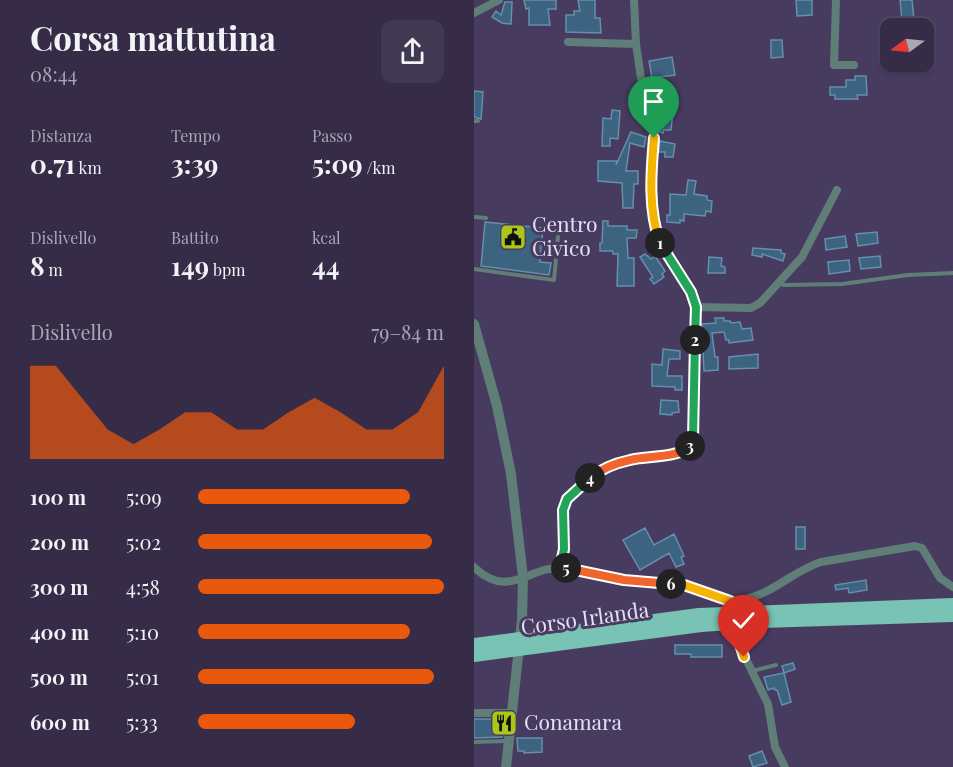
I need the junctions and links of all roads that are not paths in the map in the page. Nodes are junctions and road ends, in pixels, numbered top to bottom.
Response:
1 (499, 0) edge
2 (634, 0) edge
3 (836, 0) edge
4 (474, 13) edge
5 (568, 42) dead end
6 (636, 44) junction
7 (854, 65) dead end
8 (837, 190) dead end
9 (474, 218) edge
10 (486, 218) dead end
11 (558, 237) dead end
12 (474, 269) edge
13 (953, 273) edge
14 (779, 285) junction
15 (696, 307) junction
16 (474, 324) edge
17 (474, 567) edge
18 (560, 567) junction
19 (523, 578) junction
20 (953, 587) edge
21 (730, 601) junction
22 (953, 605) edge
23 (953, 615) edge
24 (474, 645) edge
25 (474, 656) edge
26 (776, 665) dead end
27 (751, 671) junction
28 (474, 712) edge
29 (512, 713) junction
30 (510, 741) junction
31 (474, 742) edge
32 (506, 767) edge
33 (785, 767) edge

1 - 4 street
2 - 6 street
3 - 7 street
5 - 6 street
6 - 15 street
8 - 14 street
9 - 10 lane
11 - 12 lane
13 - 14 lane
14 - 15 street
15 - 18 street
16 - 19 street
17 - 19 street
18 - 19 street
18 - 21 street
19 - 29 street
20 - 21 street
21 - 27 street
22 - 24 highway, Corso Irlanda, bridge
23 - 25 highway, Corso Irlanda, bridge
26 - 27 lane
27 - 33 street
28 - 29 street
29 - 30 street
30 - 31 lane
30 - 32 street

